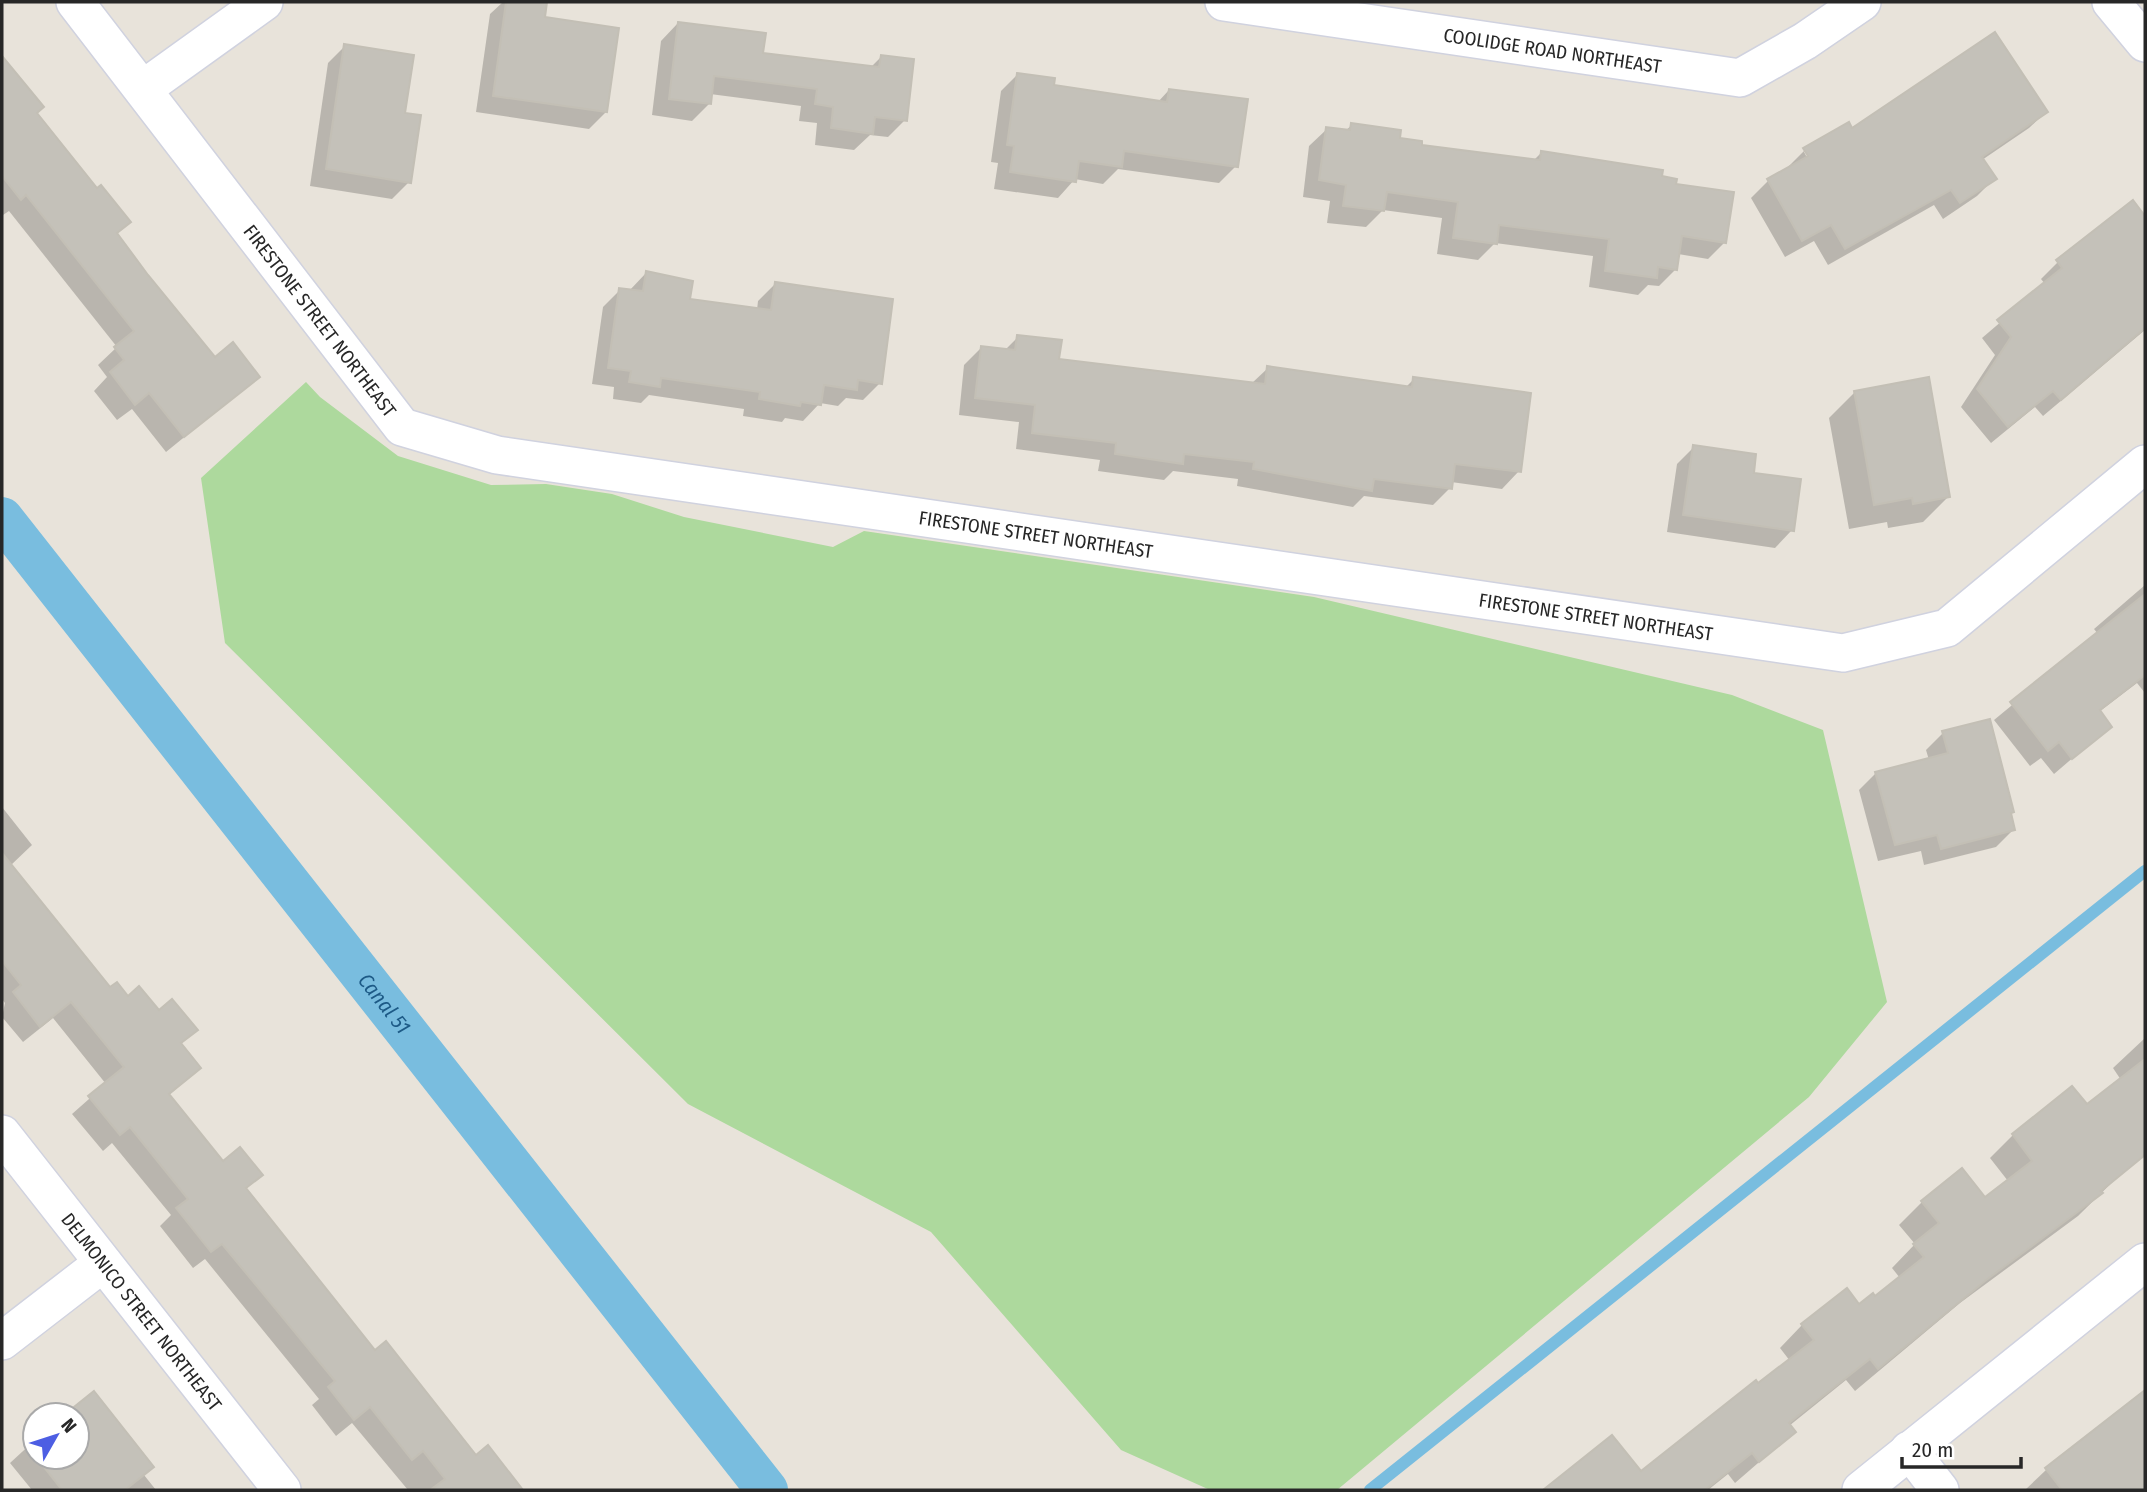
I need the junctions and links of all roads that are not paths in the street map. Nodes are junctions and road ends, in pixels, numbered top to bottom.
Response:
1 (75, 2) edge
2 (264, 2) edge
3 (1224, 2) edge
4 (1862, 2) edge
5 (2111, 2) edge
6 (2145, 43) edge
7 (143, 89) junction
8 (2145, 464) edge
9 (2, 1134) edge
10 (2145, 1262) edge
11 (103, 1263) junction
12 (2, 1341) edge
13 (1909, 1450) junction
14 (282, 1490) edge
15 (1861, 1490) edge
16 (1940, 1490) edge

1 - 7 street, FIRESTONE STREET NORTHEAST
2 - 7 street
3 - 4 street, COOLIDGE ROAD NORTHEAST
5 - 6 street
7 - 8 street, FIRESTONE STREET NORTHEAST
9 - 11 street, DELMONICO STREET NORTHEAST
10 - 13 street
11 - 12 street
11 - 14 street, DELMONICO STREET NORTHEAST
13 - 15 street
13 - 16 street

